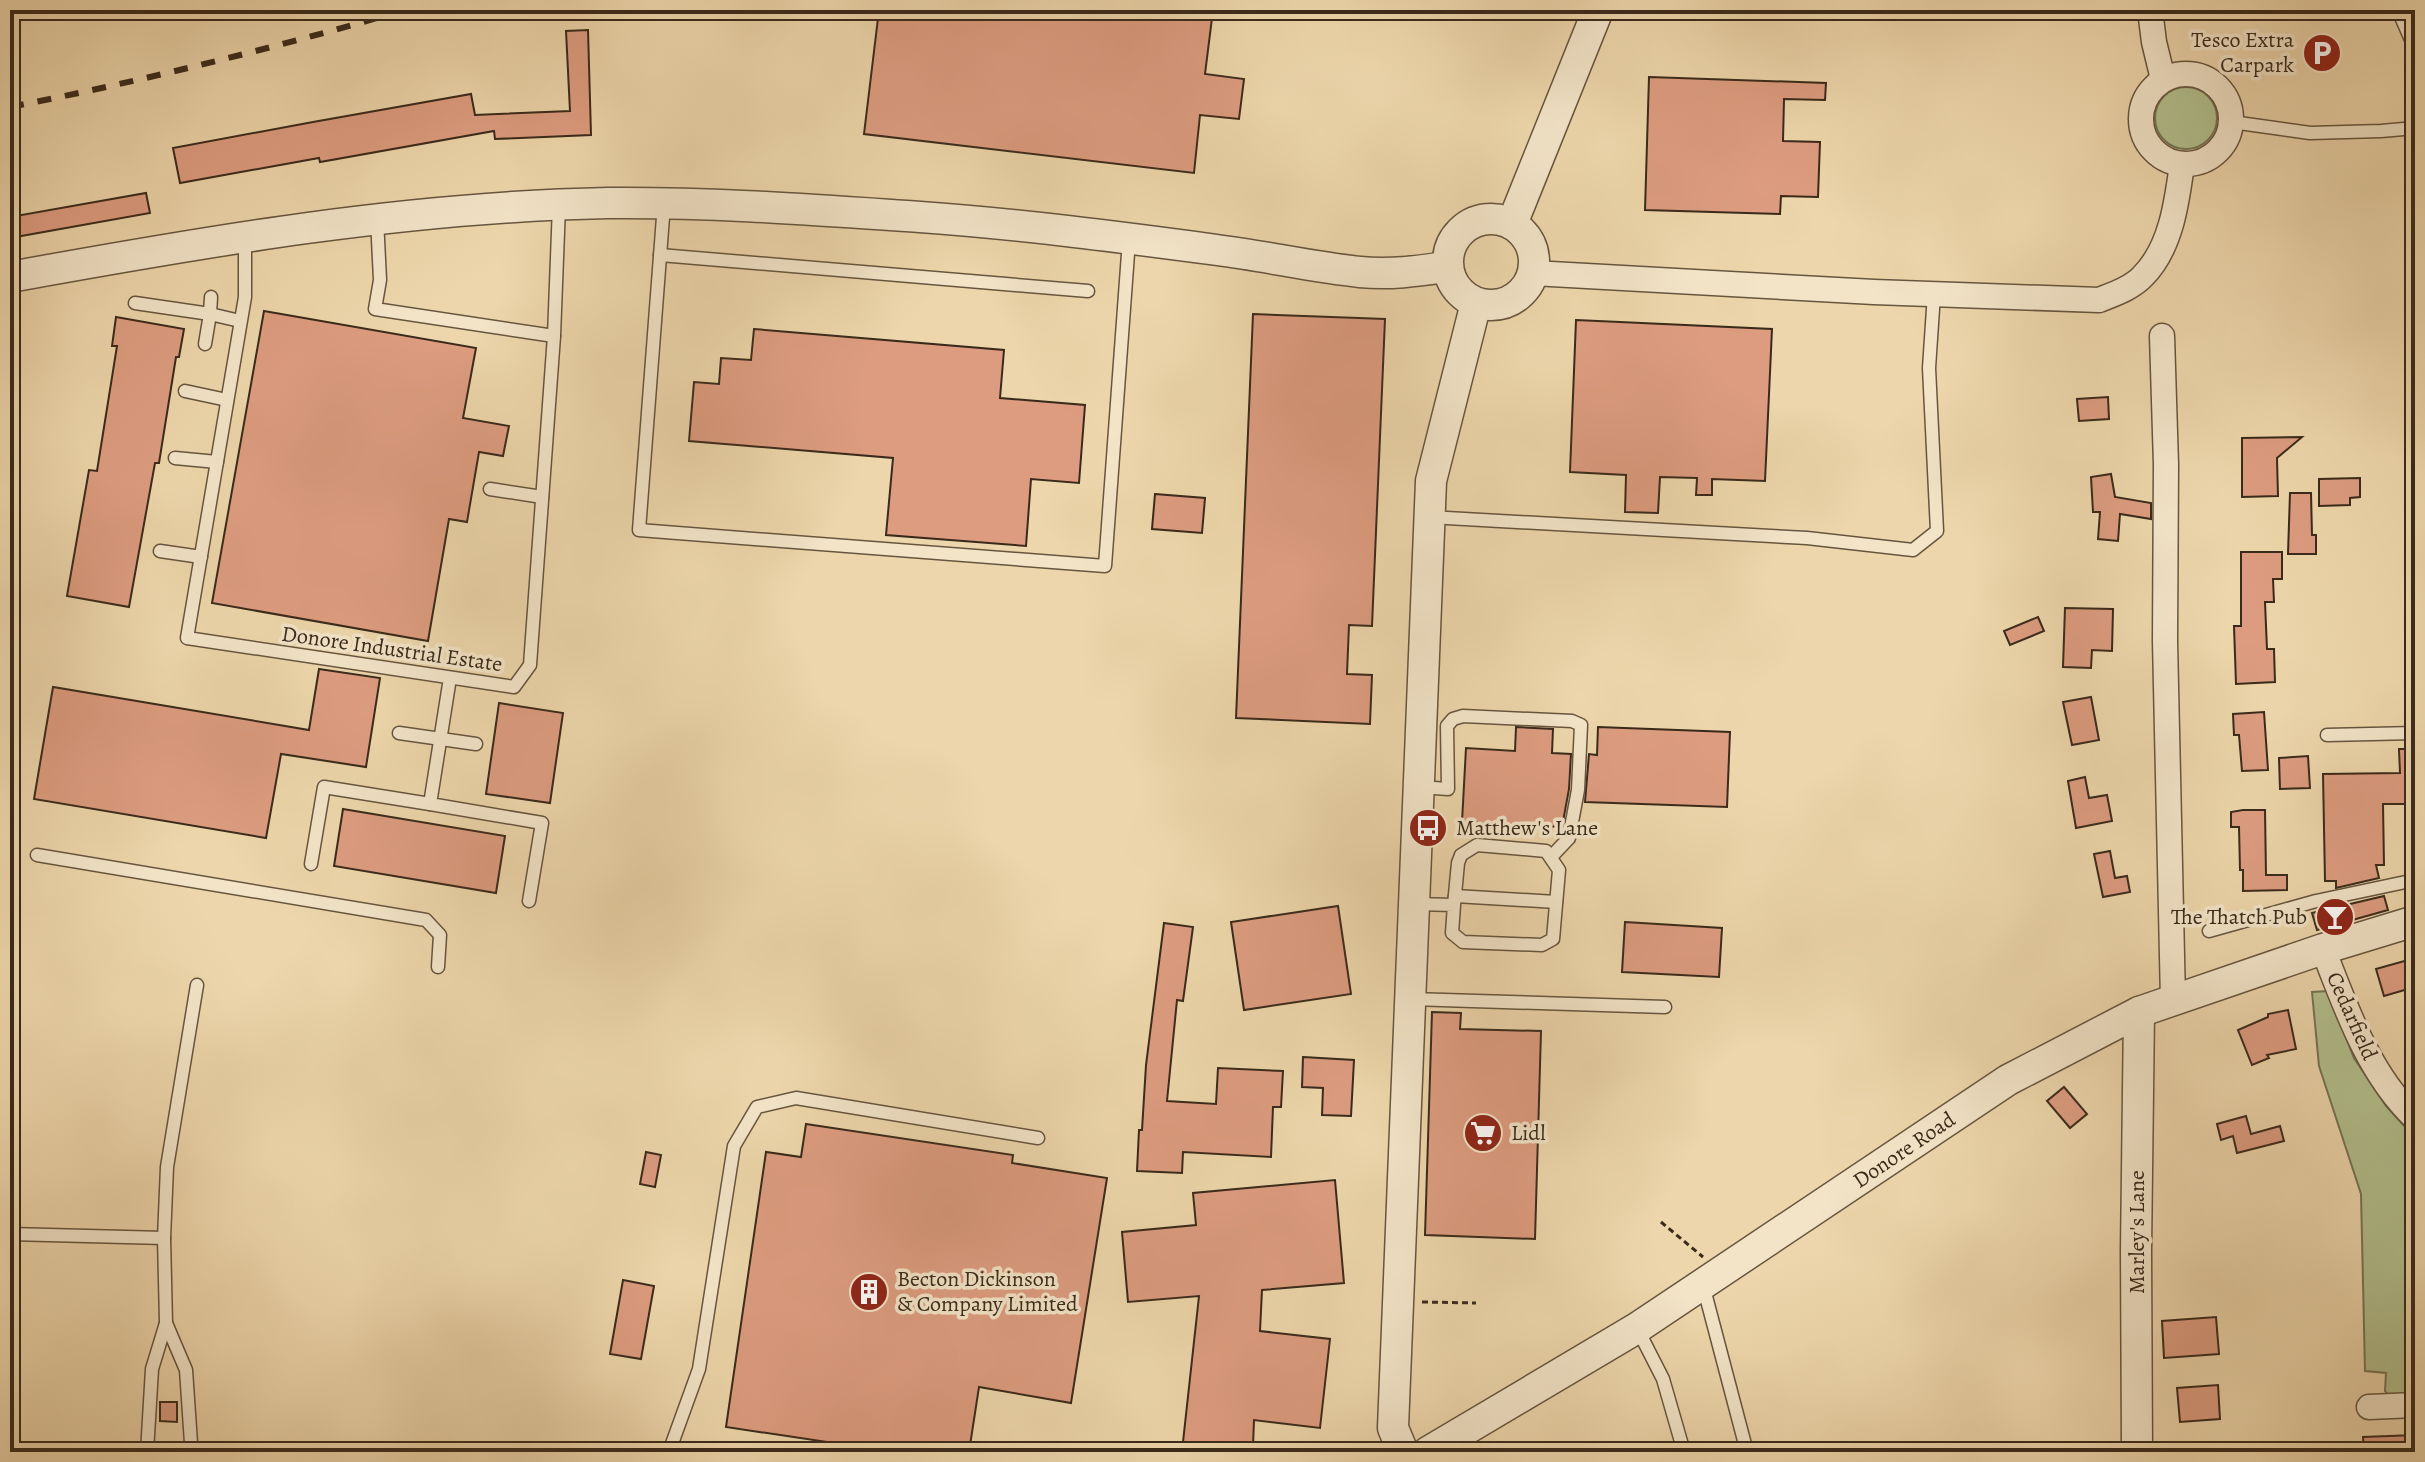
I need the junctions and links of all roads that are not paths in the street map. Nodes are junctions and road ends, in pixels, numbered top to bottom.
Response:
1 (1598, 10) edge
2 (2150, 10) edge
3 (2398, 10) edge
4 (2415, 49) edge
5 (2163, 79) junction
6 (2232, 122) junction
7 (2415, 128) edge
8 (2182, 164) junction
9 (664, 204) junction
10 (559, 206) junction
11 (377, 219) junction
12 (1512, 224) junction
13 (245, 237) junction
14 (1129, 240) junction
15 (660, 255) junction
16 (1447, 267) junction
17 (1533, 273) junction
18 (10, 277) edge
19 (1088, 291) dead end
20 (1934, 294) junction
21 (211, 297) dead end
22 (135, 303) dead end
23 (1476, 303) junction
24 (210, 314) junction
25 (240, 321) junction
26 (554, 336) junction
27 (2162, 336) dead end
28 (205, 344) dead end
29 (185, 391) dead end
30 (227, 400) junction
31 (175, 458) dead end
32 (217, 462) junction
33 (490, 489) dead end
34 (542, 497) junction
35 (1429, 517) junction
36 (160, 551) dead end
37 (201, 557) junction
38 (450, 678) junction
39 (399, 733) dead end
40 (2415, 733) edge
41 (2327, 735) dead end
42 (440, 739) junction
43 (476, 744) dead end
44 (1420, 787) junction
45 (430, 804) junction
46 (37, 855) dead end
47 (1551, 857) junction
48 (311, 864) dead end
49 (2415, 880) edge
50 (529, 901) dead end
51 (1455, 901) junction
52 (1556, 902) junction
53 (1415, 904) junction
54 (2415, 921) edge
55 (2209, 931) dead end
56 (2323, 949) junction
57 (438, 967) dead end
58 (197, 985) dead end
59 (1411, 999) junction
60 (2173, 1001) junction
61 (1665, 1007) dead end
62 (2139, 1012) junction
63 (2415, 1118) edge
64 (1038, 1138) dead end
65 (10, 1234) edge
66 (164, 1238) junction
67 (1712, 1278) junction
68 (166, 1323) junction
69 (1637, 1328) junction
70 (2415, 1405) edge
71 (2369, 1407) dead end
72 (147, 1452) edge
73 (187, 1452) edge
74 (669, 1452) edge
75 (1403, 1452) edge
76 (1428, 1452) edge
77 (1684, 1452) edge
78 (1747, 1452) edge
79 (2137, 1452) edge

1 - 12 street
2 - 5 street
3 - 4 lane
5 - 6 street
5 - 8 street
6 - 7 lane
6 - 8 street
8 - 20 street
9 - 10 street
9 - 14 street
9 - 15 lane
10 - 11 street
10 - 26 lane, Donore Industrial Estate
11 - 13 street
11 - 26 lane
12 - 16 street
12 - 17 street
13 - 18 street
13 - 25 lane, Donore Industrial Estate
14 - 15 lane
14 - 16 street
15 - 19 lane
16 - 23 street
17 - 20 street
17 - 23 street
20 - 35 lane
21 - 24 lane
22 - 24 lane
23 - 35 street
24 - 25 lane
24 - 28 lane
25 - 30 lane, Donore Industrial Estate
26 - 34 lane, Donore Industrial Estate
27 - 60 street
29 - 30 lane
30 - 32 lane, Donore Industrial Estate
31 - 32 lane
32 - 37 lane, Donore Industrial Estate
33 - 34 lane
34 - 38 lane, Donore Industrial Estate
35 - 44 street
36 - 37 lane
37 - 38 lane, Donore Industrial Estate
38 - 42 lane
39 - 42 lane
40 - 41 lane
42 - 43 lane
42 - 45 lane
44 - 47 lane
44 - 53 street
45 - 48 lane
45 - 50 lane
46 - 57 lane
47 - 51 lane
47 - 52 lane
49 - 55 lane
51 - 52 lane
51 - 52 lane
51 - 53 lane
53 - 59 street
54 - 56 street, Donore Road
56 - 60 street, Donore Road
56 - 63 street, Cedarfield
58 - 66 lane
59 - 61 lane
59 - 75 street
60 - 62 street, Donore Road
62 - 67 street, Donore Road
62 - 79 street, Marley's Lane
64 - 74 lane
65 - 66 lane
66 - 68 lane
67 - 69 street, Donore Road
67 - 78 lane
68 - 72 lane
68 - 73 lane
69 - 76 street, Donore Road
69 - 77 lane
70 - 71 street

